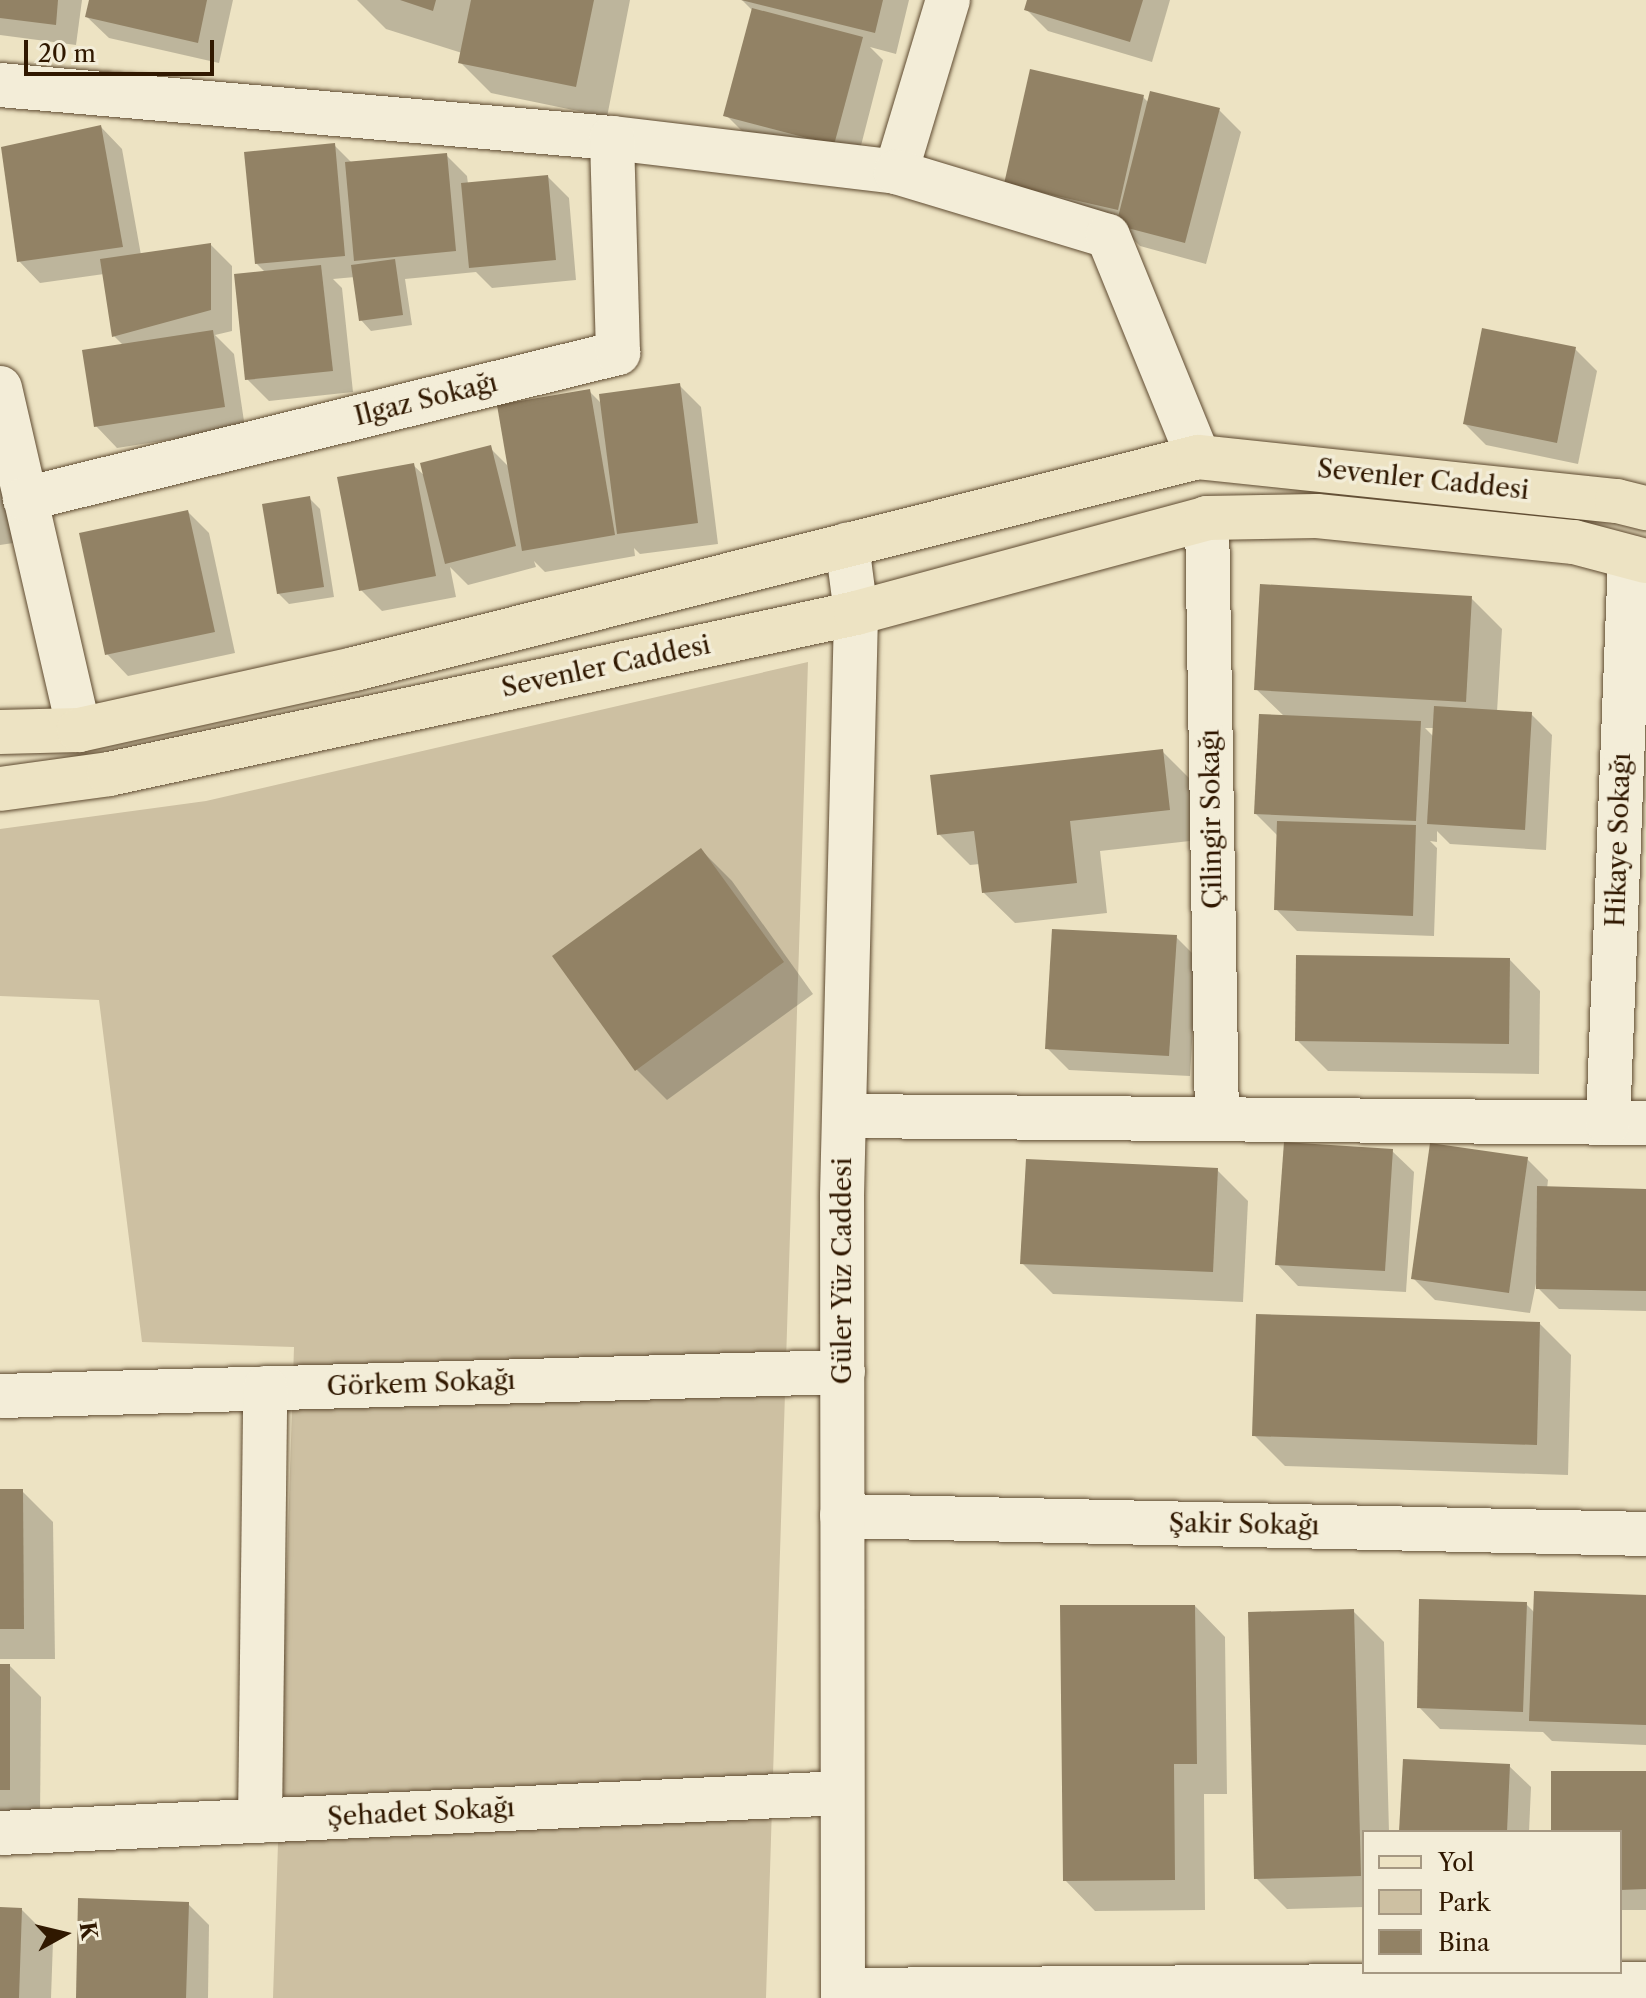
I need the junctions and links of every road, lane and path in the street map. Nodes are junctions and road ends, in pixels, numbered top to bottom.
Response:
1 (948, 0) edge
2 (0, 85) edge
3 (612, 138) junction
4 (896, 172) junction
5 (0, 388) edge
6 (1198, 457) junction
7 (25, 499) junction
8 (1646, 508) edge
9 (1207, 518) junction
10 (847, 545) junction
11 (1638, 559) edge
12 (856, 613) junction
13 (79, 730) junction
14 (0, 732) edge
15 (0, 789) edge
16 (844, 1116) junction
17 (1217, 1119) junction
18 (1627, 1123) edge
19 (843, 1372) junction
20 (265, 1388) junction
21 (0, 1396) edge
22 (842, 1516) junction
23 (1646, 1534) edge
24 (842, 1793) junction
25 (260, 1821) junction
26 (0, 1833) edge
27 (1646, 1984) edge
28 (843, 1994) edge

1 - 4 street
2 - 3 street
3 - 4 street
3 - 7 street, Ilgaz Sokağı
4 - 6 street
5 - 7 street
6 - 8 main road, Sevenler Caddesi
6 - 9 main road
6 - 10 main road, Sevenler Caddesi
7 - 13 street
9 - 11 main road, Sevenler Caddesi
9 - 12 main road, Sevenler Caddesi
9 - 17 street, Çilingir Sokağı
10 - 12 street, Güler Yüz Caddesi
10 - 13 main road, Sevenler Caddesi
11 - 18 street, Hikaye Sokağı
12 - 15 main road, Sevenler Caddesi
12 - 16 street, Güler Yüz Caddesi
13 - 14 main road, Sevenler Caddesi
16 - 17 street
16 - 19 street, Güler Yüz Caddesi
17 - 18 street
19 - 20 street, Görkem Sokağı
19 - 22 street, Güler Yüz Caddesi
20 - 21 street, Görkem Sokağı
20 - 25 street
22 - 23 street, Şakir Sokağı
22 - 24 street, Güler Yüz Caddesi
24 - 25 street, Şehadet Sokağı
24 - 28 street, Güler Yüz Caddesi
25 - 26 street, Şehadet Sokağı
27 - 28 street

